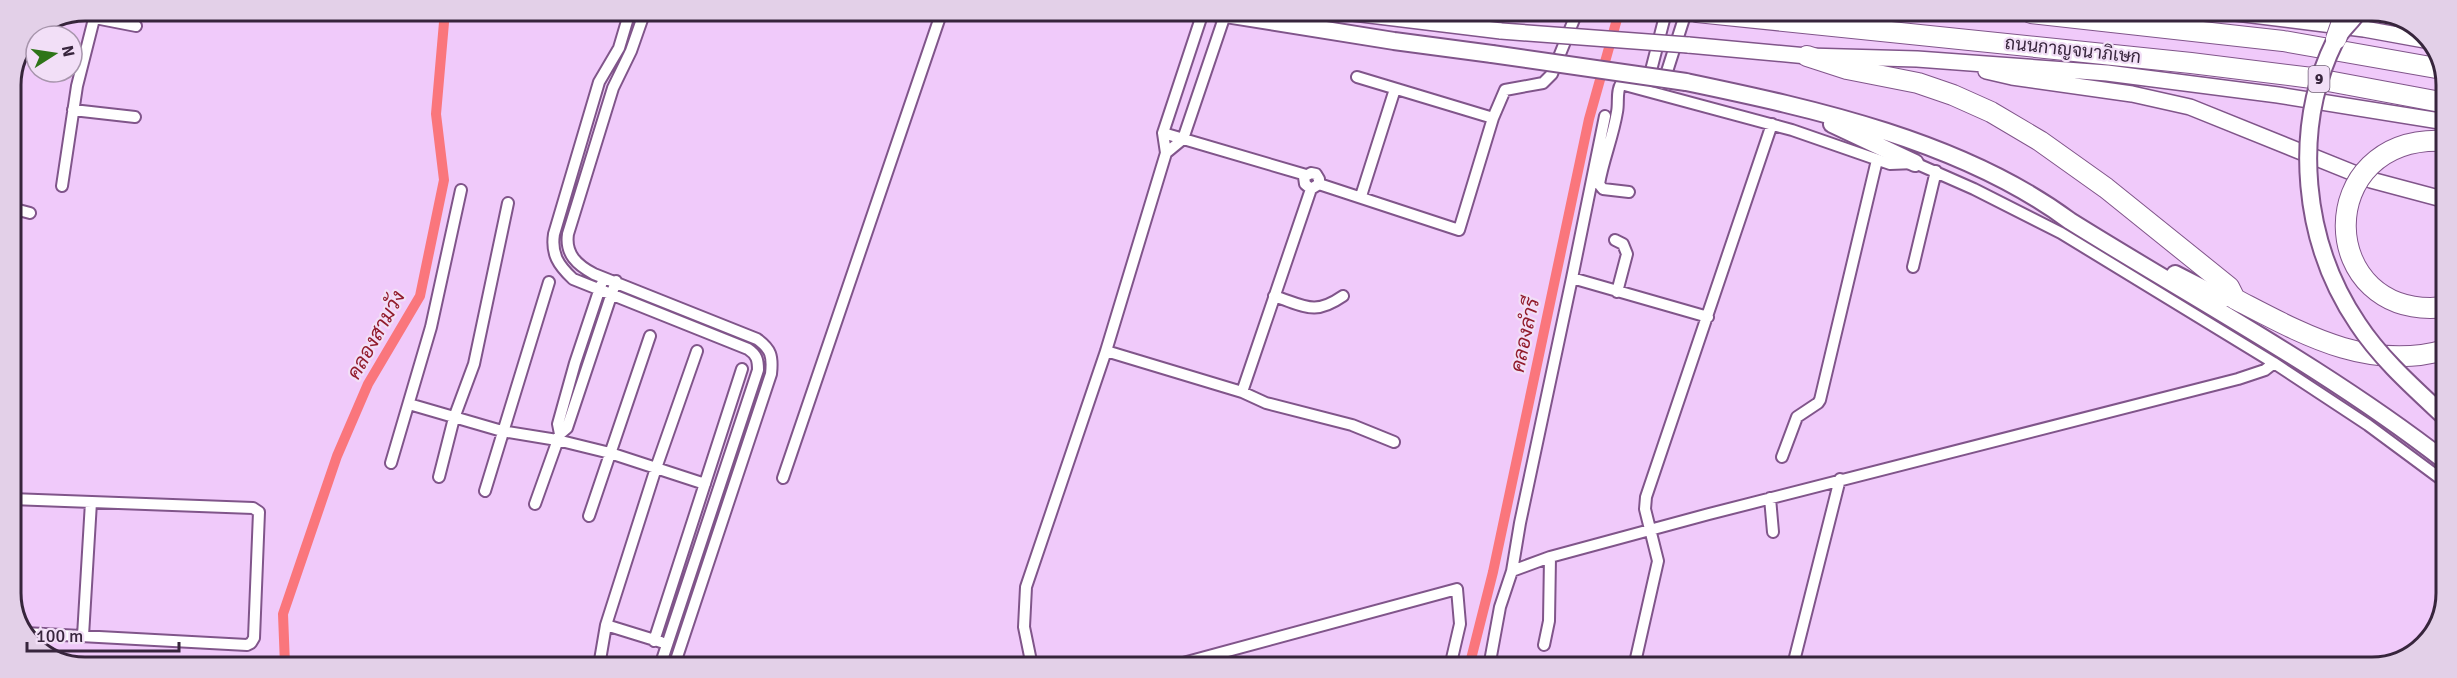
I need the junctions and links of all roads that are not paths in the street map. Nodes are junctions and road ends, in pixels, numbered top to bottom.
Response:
1 (94, 21) edge
2 (119, 21) edge
3 (628, 21) edge
4 (642, 21) edge
5 (939, 21) edge
6 (1200, 21) edge
7 (1217, 21) edge
8 (1269, 21) edge
9 (1419, 21) edge
10 (1573, 21) edge
11 (1664, 21) edge
12 (1683, 21) edge
13 (1784, 21) edge
14 (2108, 21) edge
15 (2291, 21) edge
16 (2342, 21) edge
17 (2351, 21) edge
18 (136, 26) dead end
19 (2336, 39) junction
20 (2416, 39) edge
21 (1807, 56) junction
22 (1957, 63) junction
23 (2434, 68) edge
24 (1357, 77) dead end
25 (1181, 81) junction
26 (1201, 86) junction
27 (1395, 89) junction
28 (1647, 90) junction
29 (1661, 93) junction
30 (594, 100) junction
31 (2436, 101) edge
32 (1788, 103) junction
33 (608, 104) junction
34 (73, 110) junction
35 (1605, 116) dead end
36 (135, 117) dead end
37 (1493, 118) junction
38 (2436, 120) edge
39 (1772, 124) junction
40 (1163, 133) junction
41 (1183, 139) junction
42 (2436, 141) edge
43 (1166, 153) junction
44 (1877, 160) junction
45 (1915, 163) junction
46 (1936, 171) junction
47 (62, 186) dead end
48 (1315, 187) junction
49 (461, 190) dead end
50 (1629, 192) dead end
51 (1361, 196) junction
52 (2436, 197) edge
53 (2045, 202) junction
54 (508, 203) dead end
55 (21, 211) edge
56 (30, 213) dead end
57 (1615, 240) dead end
58 (1913, 267) dead end
59 (604, 278) junction
60 (1572, 278) junction
61 (616, 281) junction
62 (549, 282) dead end
63 (599, 290) junction
64 (1617, 292) junction
65 (612, 295) junction
66 (1274, 296) junction
67 (1343, 296) dead end
68 (2235, 298) junction
69 (2436, 307) edge
70 (1708, 317) junction
71 (650, 336) dead end
72 (697, 351) dead end
73 (1106, 351) junction
74 (2436, 351) edge
75 (2274, 363) junction
76 (742, 369) dead end
77 (1242, 392) junction
78 (409, 404) junction
79 (2436, 408) edge
80 (454, 418) junction
81 (502, 431) junction
82 (559, 437) junction
83 (1394, 442) dead end
84 (610, 453) junction
85 (2436, 455) edge
86 (1782, 457) dead end
87 (391, 463) dead end
88 (656, 468) junction
89 (2436, 475) edge
90 (439, 477) dead end
91 (783, 478) dead end
92 (1840, 479) junction
93 (705, 484) junction
94 (719, 487) junction
95 (485, 491) dead end
96 (732, 491) junction
97 (21, 499) edge
98 (91, 502) junction
99 (536, 504) dead end
100 (1771, 506) junction
101 (589, 516) dead end
102 (1652, 532) junction
103 (1773, 532) dead end
104 (1550, 557) junction
105 (1512, 571) junction
106 (606, 625) junction
107 (36, 634) edge
108 (83, 636) junction
109 (654, 641) junction
110 (667, 644) junction
111 (1544, 645) dead end
112 (679, 647) junction
113 (601, 657) edge
114 (663, 657) edge
115 (676, 657) edge
116 (1030, 657) edge
117 (1205, 657) edge
118 (1452, 657) edge
119 (1491, 657) edge
120 (1636, 657) edge
121 (1795, 657) edge

1 - 34 street
2 - 18 street
3 - 30 street
4 - 33 street
5 - 91 street
6 - 25 street
7 - 26 street
8 - 32 main road, bridge
9 - 21 main road, bridge
10 - 37 street
11 - 28 street
12 - 29 street
13 - 31 highway, ถนนกาญจนาภิเษก / 9
14 - 23 highway, ถนนกาญจนาภิเษก / 9
15 - 20 main road
16 - 19 highway, bridge
17 - 19 main road, bridge
19 - 79 main road, bridge
21 - 22 main road
21 - 68 highway
22 - 38 main road
22 - 52 main road
24 - 27 street
25 - 26 street
25 - 40 street
26 - 41 street
27 - 37 street
27 - 51 street
28 - 29 street
28 - 50 street
29 - 39 street
30 - 33 street
30 - 63 street
32 - 45 main road
32 - 53 main road
33 - 59 street
34 - 36 street
34 - 47 street
35 - 60 street
37 - 51 street
39 - 44 street
39 - 70 street
40 - 41 street
40 - 43 street
41 - 43 street
41 - 48 street
42 - 69 highway, bridge
43 - 73 street
44 - 45 street
44 - 86 street
45 - 46 street
46 - 58 street
46 - 75 street
48 - 51 street
48 - 66 street
49 - 78 street
53 - 68 main road
53 - 85 main road
54 - 80 street
55 - 56 street
57 - 64 street
59 - 61 street
59 - 63 street
60 - 64 street
60 - 105 street
61 - 65 street
61 - 96 street
62 - 81 street
63 - 65 street
63 - 82 street
64 - 70 street
65 - 82 street
65 - 94 street
66 - 67 street
66 - 77 street
68 - 74 highway
70 - 102 street
71 - 84 street
72 - 88 street
73 - 77 street
73 - 116 street
75 - 89 street
75 - 92 street
76 - 93 street
77 - 83 street
78 - 80 street
78 - 87 street
80 - 81 street
80 - 90 street
81 - 82 street
81 - 95 street
82 - 84 street
82 - 99 street
84 - 88 street
84 - 101 street
88 - 93 street
88 - 106 street
92 - 100 street
92 - 121 street
93 - 109 street
94 - 96 street
94 - 110 street
96 - 112 street
97 - 98 street
98 - 108 street
98 - 108 street
100 - 102 street
100 - 103 street
102 - 104 street
102 - 120 street
104 - 105 street
104 - 111 street
105 - 119 street
106 - 109 street
106 - 113 street
107 - 108 street
109 - 110 street
110 - 112 street
110 - 114 street
112 - 115 street
117 - 118 street

